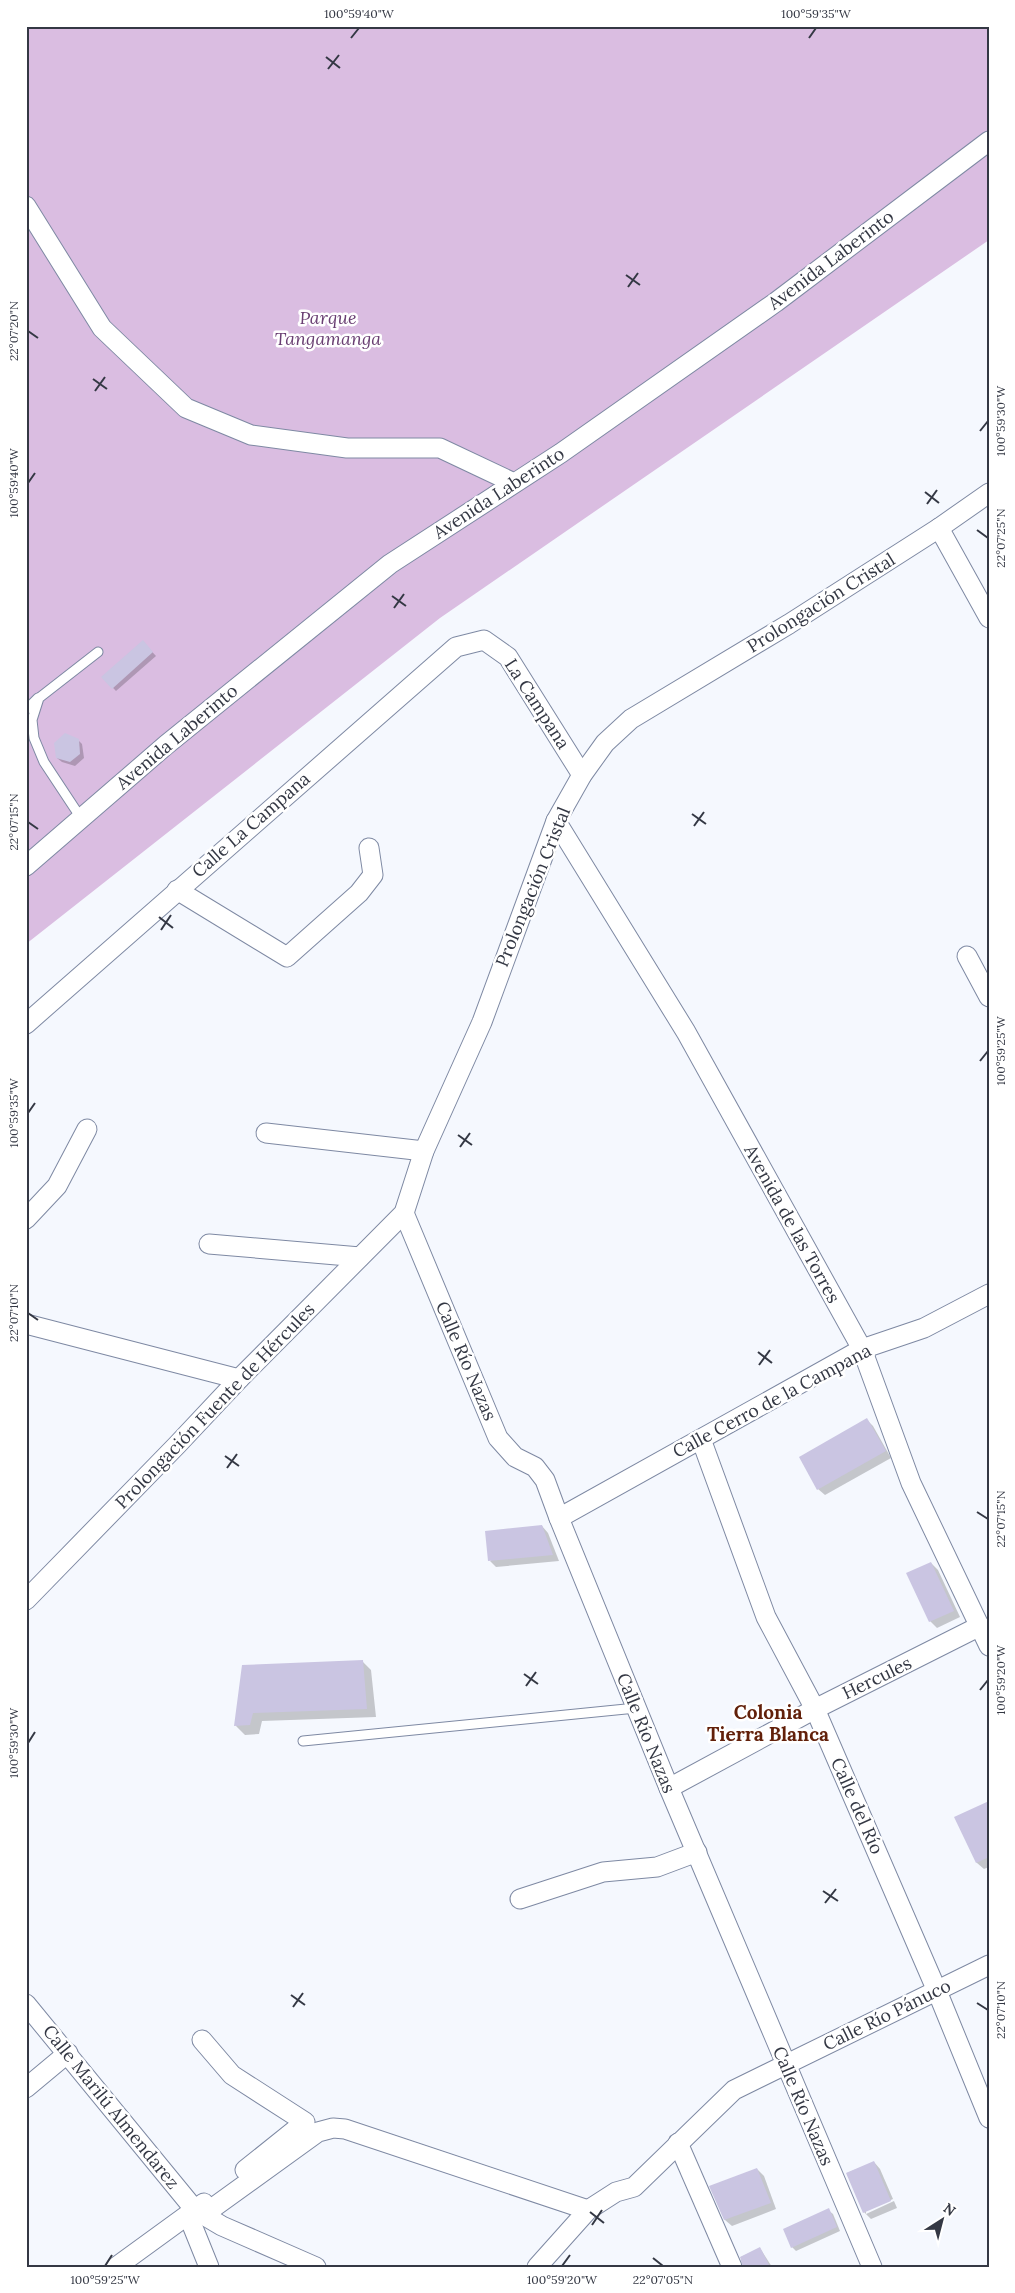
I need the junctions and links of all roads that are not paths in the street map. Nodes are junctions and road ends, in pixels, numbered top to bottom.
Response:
1 (989, 141) edge
2 (26, 206) edge
3 (514, 483) junction
4 (989, 493) edge
5 (939, 528) junction
6 (989, 618) edge
7 (484, 640) joint
8 (98, 652) dead end
9 (39, 698) junction
10 (26, 710) edge
11 (26, 742) edge
12 (44, 762) junction
13 (582, 775) junction
14 (81, 818) junction
15 (556, 821) junction
16 (369, 848) dead end
17 (26, 866) edge
18 (177, 890) junction
19 (967, 956) dead end
20 (989, 997) edge
21 (26, 1024) edge
22 (87, 1129) dead end
23 (266, 1133) dead end
24 (424, 1151) junction
25 (404, 1213) junction
26 (26, 1219) edge
27 (209, 1244) dead end
28 (360, 1257) junction
29 (989, 1294) edge
30 (26, 1324) edge
31 (862, 1349) junction
32 (239, 1379) junction
33 (701, 1439) junction
34 (558, 1518) junction
35 (26, 1600) edge
36 (980, 1626) junction
37 (989, 1646) edge
38 (636, 1708) junction
39 (815, 1709) junction
40 (303, 1741) dead end
41 (669, 1788) junction
42 (697, 1852) junction
43 (520, 1899) dead end
44 (989, 1965) edge
45 (937, 1991) junction
46 (26, 2004) edge
47 (202, 2040) dead end
48 (68, 2053) junction
49 (785, 2064) junction
50 (26, 2088) edge
51 (989, 2118) edge
52 (678, 2143) junction
53 (588, 2210) junction
54 (195, 2214) junction
55 (116, 2267) edge
56 (209, 2267) edge
57 (316, 2267) edge
58 (537, 2267) edge
59 (732, 2267) edge
60 (872, 2267) edge

1 - 3 street, Avenida Laberinto
2 - 3 street
3 - 14 street, Avenida Laberinto
4 - 5 street, Prolongación Cristal
5 - 6 street
5 - 13 street, Prolongación Cristal
7 - 13 street, La Campana
7 - 18 street, Calle La Campana
8 - 9 lane
9 - 10 lane
9 - 12 lane
11 - 12 lane
12 - 14 lane
13 - 15 street, Prolongación Cristal
14 - 17 street, Avenida Laberinto
15 - 24 street, Prolongación Cristal
15 - 31 street, Avenida de las Torres
16 - 18 street
18 - 21 street, Calle La Campana
19 - 20 street
22 - 26 street
23 - 24 street
24 - 25 street, Prolongación Cristal
25 - 28 street, Prolongación Fuente de Hércules
25 - 34 street, Calle Río Nazas
27 - 28 street
28 - 32 street, Prolongación Fuente de Hércules
29 - 31 street, Calle Cerro de la Campana
30 - 32 street
31 - 33 street, Calle Cerro de la Campana
31 - 36 street, Avenida de las Torres
32 - 35 street, Prolongación Fuente de Hércules
33 - 34 street, Calle Cerro de la Campana
33 - 39 street, Calle del Río
34 - 38 street, Calle Río Nazas
36 - 37 street, Avenida de las Torres
36 - 39 street, Hercules
38 - 40 lane
38 - 41 street, Calle Río Nazas
39 - 41 street, Hercules
39 - 45 street, Calle del Río
41 - 42 street, Calle Río Nazas
42 - 43 street
42 - 49 street, Calle Río Nazas
44 - 45 street, Calle Río Pánuco
45 - 49 street, Calle Río Pánuco
45 - 51 street, Calle del Río
46 - 48 street, Calle Marilú Almendarez
47 - 54 street
48 - 50 street
48 - 54 street, Calle Marilú Almendarez
49 - 52 street, Calle Río Pánuco
49 - 60 street, Calle Río Nazas
52 - 53 street, Calle Río Pánuco
52 - 59 street
53 - 54 street
53 - 58 street, Calle Río Pánuco
54 - 55 street
54 - 56 street
54 - 57 street

